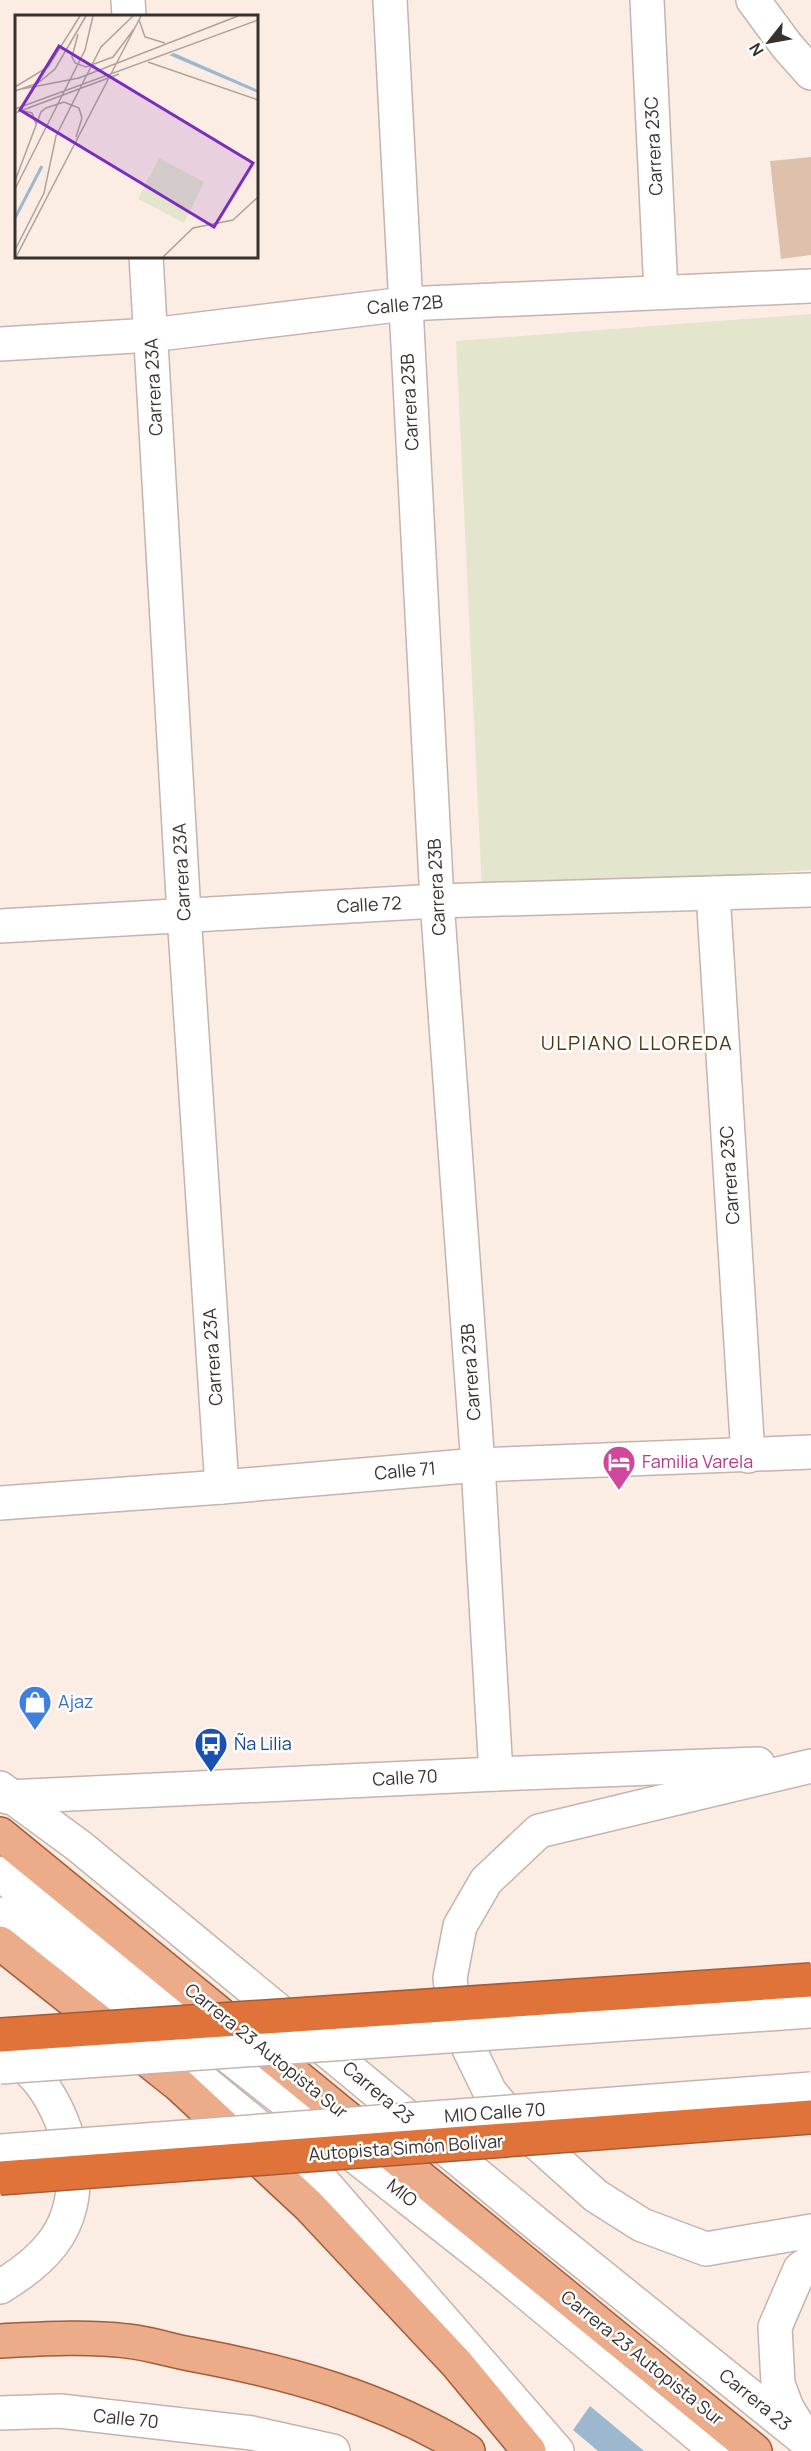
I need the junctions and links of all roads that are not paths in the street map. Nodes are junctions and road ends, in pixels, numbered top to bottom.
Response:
1 (128, 0) edge
2 (390, 0) edge
3 (647, 0) edge
4 (753, 0) edge
5 (129, 15) edge
6 (811, 73) edge
7 (146, 258) edge
8 (811, 286) edge
9 (662, 292) junction
10 (405, 304) junction
11 (151, 334) junction
12 (0, 344) edge
13 (811, 890) edge
14 (713, 893) junction
15 (437, 901) junction
16 (184, 914) junction
17 (0, 926) edge
18 (811, 1452) edge
19 (748, 1456) junction
20 (478, 1465) junction
21 (222, 1487) junction
22 (0, 1503) edge
23 (811, 1764) edge
24 (496, 1774) junction
25 (5, 1794) edge
26 (0, 1834) edge
27 (0, 1873) edge
28 (0, 1914) edge
29 (0, 1943) edge
30 (811, 1980) edge
31 (811, 2011) edge
32 (0, 2035) edge
33 (0, 2045) edge
34 (0, 2067) edge
35 (811, 2089) edge
36 (811, 2117) edge
37 (0, 2151) edge
38 (0, 2178) edge
39 (811, 2231) edge
40 (811, 2261) edge
41 (0, 2287) edge
42 (0, 2341) edge
43 (0, 2414) edge
44 (255, 2442) edge
45 (811, 2443) edge
46 (333, 2451) edge
47 (468, 2451) edge
48 (529, 2451) edge
49 (557, 2451) edge
50 (717, 2451) edge
51 (755, 2451) edge

1 - 5 street
2 - 10 street, Carrera 23B
3 - 9 street, Carrera 23C
4 - 6 street
7 - 11 street, Carrera 23A
8 - 9 street, Calle 72B
9 - 10 street, Calle 72B
10 - 11 street, Calle 72B
10 - 15 street, Carrera 23B
11 - 12 street, Calle 72B
11 - 16 street, Carrera 23A
13 - 14 street, Calle 72
14 - 15 street, Calle 72
14 - 19 street, Carrera 23C
15 - 16 street, Calle 72
15 - 20 street, Carrera 23B
16 - 17 street, Calle 72
16 - 21 street, Carrera 23A
18 - 19 street, Calle 71
19 - 20 street, Calle 71
20 - 21 street, Calle 71
20 - 24 street, Carrera 23B
21 - 22 street, Calle 71
23 - 24 street, Calle 70
23 - 39 street
24 - 25 street, Calle 70
25 - 45 street, Carrera 23
26 - 51 main road, Carrera 23 Autopista Sur
27 - 50 street, MIO
28 - 49 street
29 - 48 main road
30 - 32 highway, bridge
31 - 34 street, bridge
33 - 41 street
35 - 37 street, MIO Calle 70, bridge
36 - 38 highway, Autopista Simón Bolívar, bridge
40 - 45 street, Carrera 23
42 - 47 main road
43 - 44 street, Calle 70
44 - 46 street

